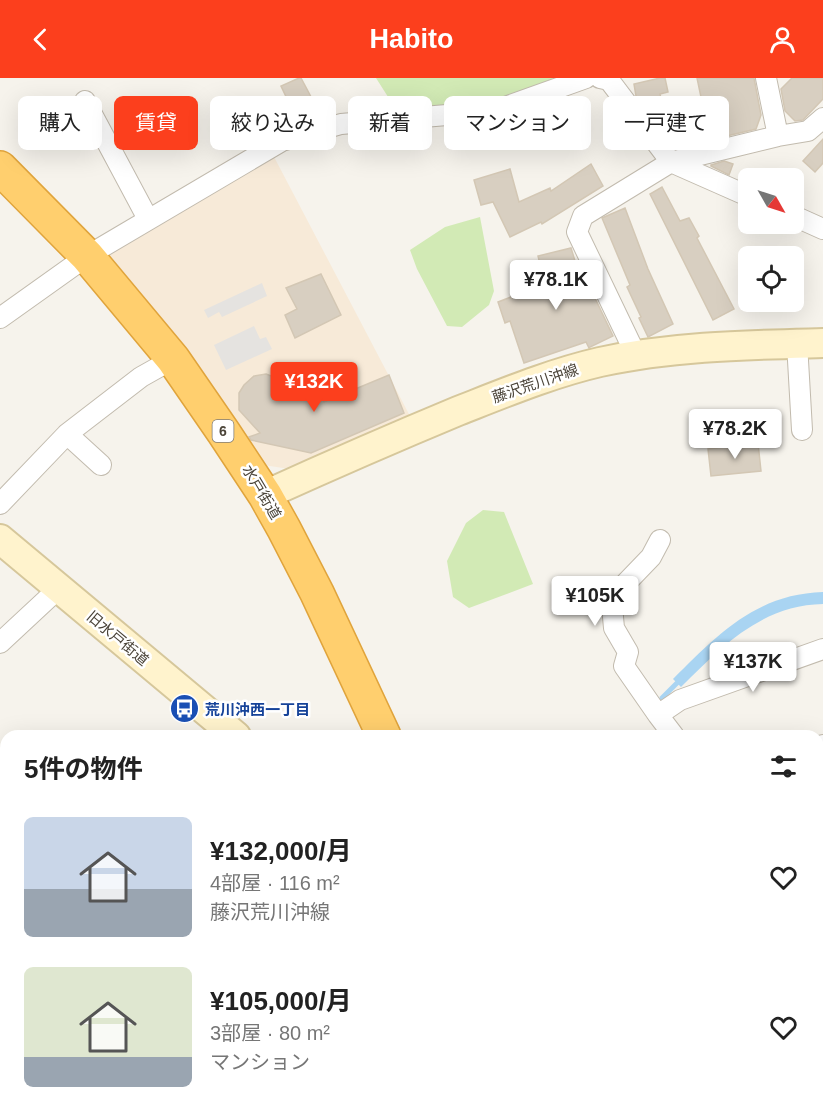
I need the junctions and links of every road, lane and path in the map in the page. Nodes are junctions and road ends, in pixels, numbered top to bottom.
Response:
1 (586, 78) edge
2 (600, 78) edge
3 (766, 78) edge
4 (823, 118) edge
5 (102, 133) edge
6 (778, 136) junction
7 (671, 162) junction
8 (0, 168) edge
9 (738, 192) edge
10 (148, 219) junction
11 (804, 220) edge
12 (823, 229) edge
13 (87, 256) junction
14 (0, 318) edge
15 (810, 343) edge
16 (636, 355) junction
17 (173, 359) junction
18 (802, 430) dead end
19 (67, 434) junction
20 (101, 465) dead end
21 (265, 495) junction
22 (0, 504) edge
23 (0, 539) edge
24 (660, 540) dead end
25 (58, 589) junction
26 (0, 643) edge
27 (823, 650) edge
28 (658, 715) junction
29 (229, 730) edge
30 (381, 730) edge
31 (669, 730) edge

1 - 10 street
2 - 7 street
3 - 6 street
4 - 6 street
5 - 10 street
6 - 7 street
7 - 9 street
7 - 16 street
8 - 13 highway, 水戸街道 / 6
10 - 13 street
11 - 12 street
13 - 14 street
13 - 17 highway, 水戸街道 / 6
15 - 16 main road, 藤沢荒川沖線
15 - 18 street
16 - 21 main road, 藤沢荒川沖線
17 - 19 street
17 - 21 highway, 水戸街道 / 6
19 - 20 street
19 - 22 street
21 - 30 highway, 水戸街道 / 6
23 - 25 main road, 旧水戸街道
24 - 28 street
25 - 26 street
25 - 29 main road, 旧水戸街道
27 - 28 street
28 - 31 street

